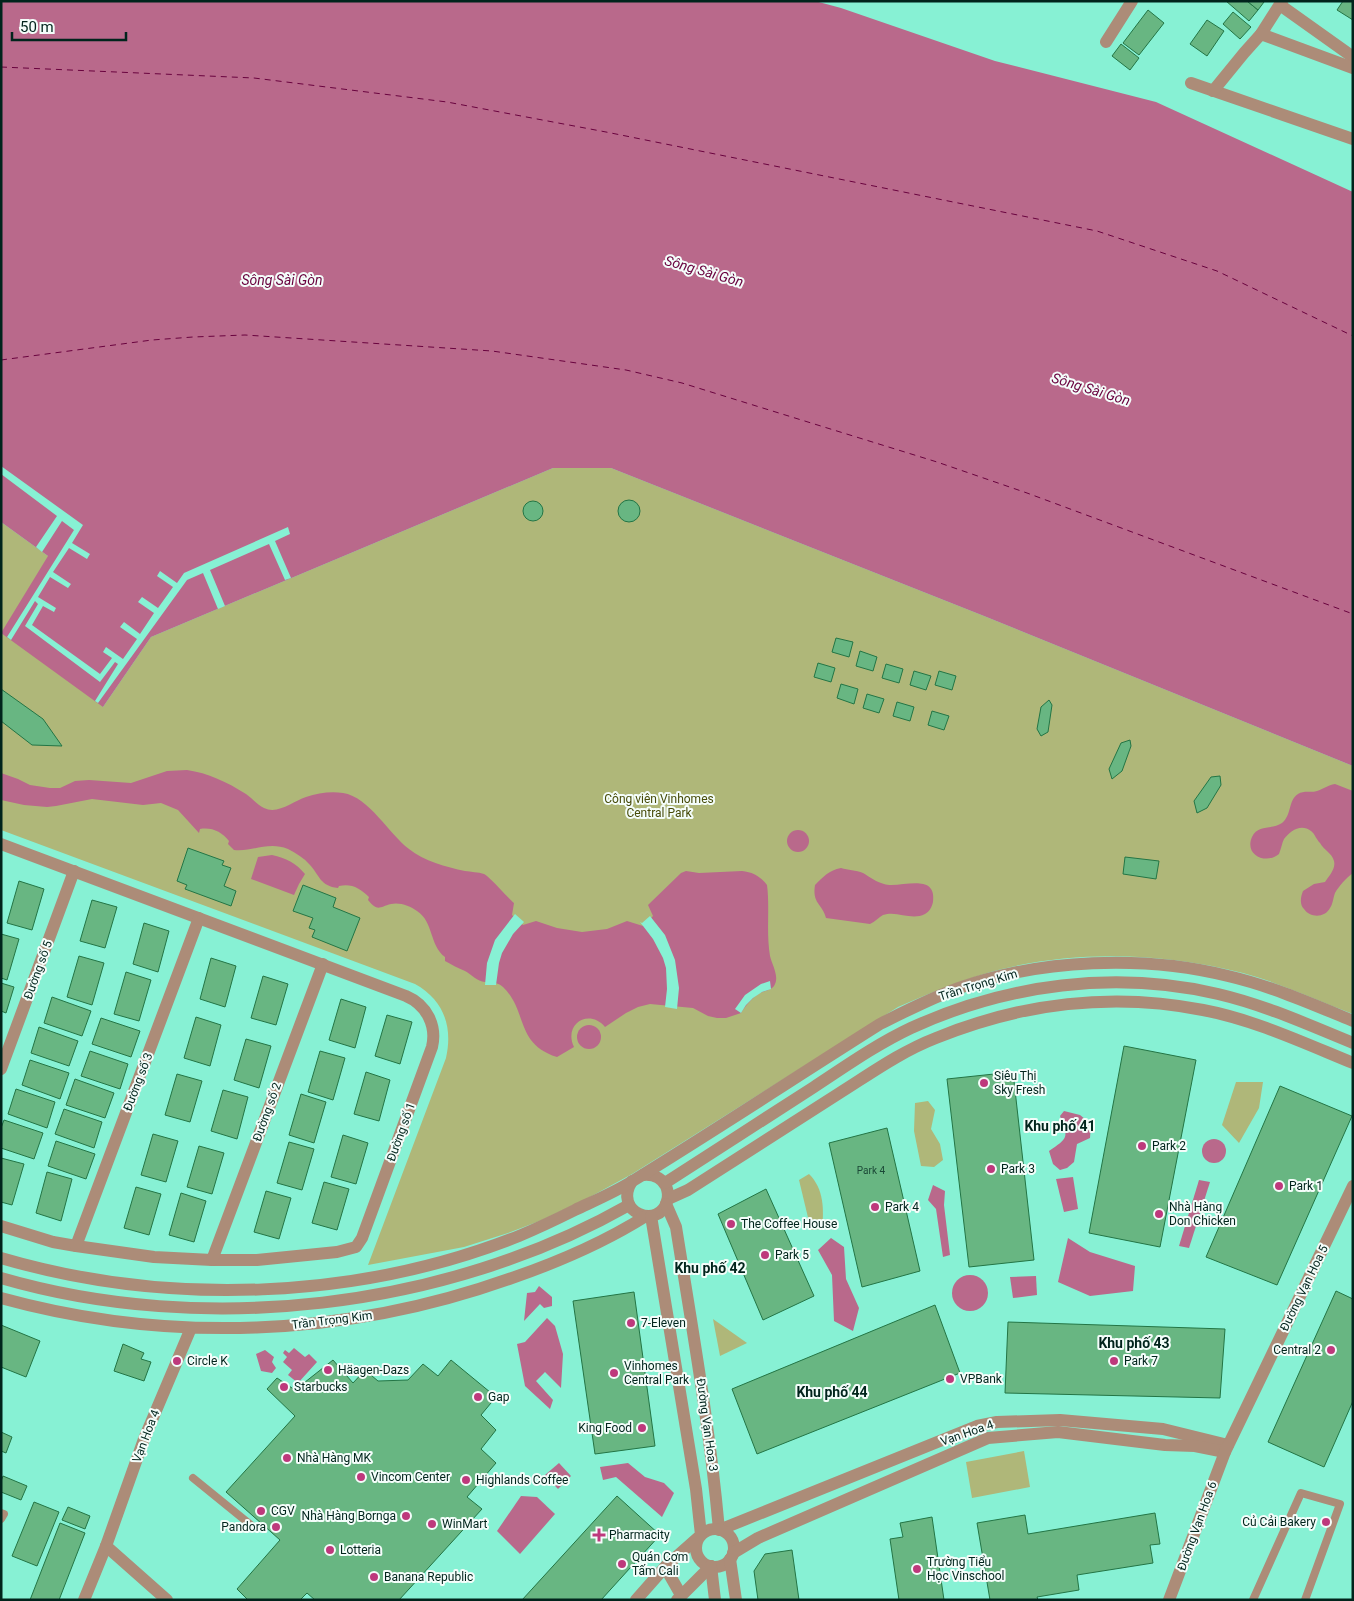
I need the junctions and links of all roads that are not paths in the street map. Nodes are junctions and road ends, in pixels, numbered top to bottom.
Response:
1 (1132, 1) edge
2 (1281, 3) edge
3 (1261, 34) junction
4 (1106, 42) dead end
5 (1353, 57) edge
6 (1353, 68) edge
7 (1192, 83) dead end
8 (1214, 91) junction
9 (1353, 139) edge
10 (1, 844) edge
11 (74, 871) junction
12 (199, 918) junction
13 (322, 964) junction
14 (1353, 1021) edge
15 (1353, 1043) edge
16 (1353, 1063) edge
17 (1, 1069) edge
18 (637, 1178) junction
19 (665, 1183) junction
20 (1353, 1186) edge
21 (667, 1202) junction
22 (629, 1205) junction
23 (648, 1216) junction
24 (1, 1226) edge
25 (76, 1246) junction
26 (1, 1258) edge
27 (212, 1260) junction
28 (1, 1278) edge
29 (1, 1298) edge
30 (191, 1328) junction
31 (1227, 1448) junction
32 (192, 1478) dead end
33 (1, 1513) edge
34 (1, 1519) edge
35 (251, 1525) dead end
36 (719, 1530) junction
37 (701, 1535) junction
38 (106, 1546) junction
39 (731, 1556) junction
40 (665, 1566) junction
41 (711, 1566) junction
42 (679, 1598) edge
43 (84, 1600) edge
44 (166, 1600) edge
45 (636, 1600) edge
46 (716, 1600) edge
47 (736, 1600) edge
48 (1169, 1600) edge
49 (1253, 1600) edge
50 (1305, 1600) edge

1 - 4 street
2 - 3 street
2 - 5 street
3 - 6 street
3 - 8 street
7 - 8 street
8 - 9 street
10 - 11 street
11 - 12 street
11 - 17 street, Đường số 5
12 - 13 street
12 - 25 street, Đường số 3
13 - 27 street, Đường số 2
13 - 27 street, Đường số 1
14 - 18 street, Trần Trọng Kim
15 - 19 street, Trần Trọng Kim
16 - 21 street, Trần Trọng Kim
18 - 19 street
18 - 22 street
18 - 26 street, Trần Trọng Kim
19 - 21 street
20 - 31 street, Đường Vạn Hoa 5
21 - 23 street, Trần Trọng Kim
21 - 36 street, Đường Vạn Hoa 3
22 - 23 street
22 - 28 street, Trần Trọng Kim
23 - 30 street, Trần Trọng Kim
23 - 37 street, Đường Vạn Hoa 3
24 - 25 street
25 - 27 street
29 - 30 street, Trần Trọng Kim
30 - 38 street, Vạn Hoa 4
31 - 36 street, Vạn Hoa 4
31 - 39 street, Vạn Hoa 4
31 - 48 street, Đường Vạn Hoa 6
32 - 35 lane
33 - 34 lane
36 - 37 street
36 - 39 street
37 - 40 street
37 - 41 street
38 - 43 street, Vạn Hoa 4
38 - 44 street
39 - 41 street
39 - 47 street
40 - 42 street
40 - 45 street
41 - 42 street
41 - 46 street
49 - 50 lane

